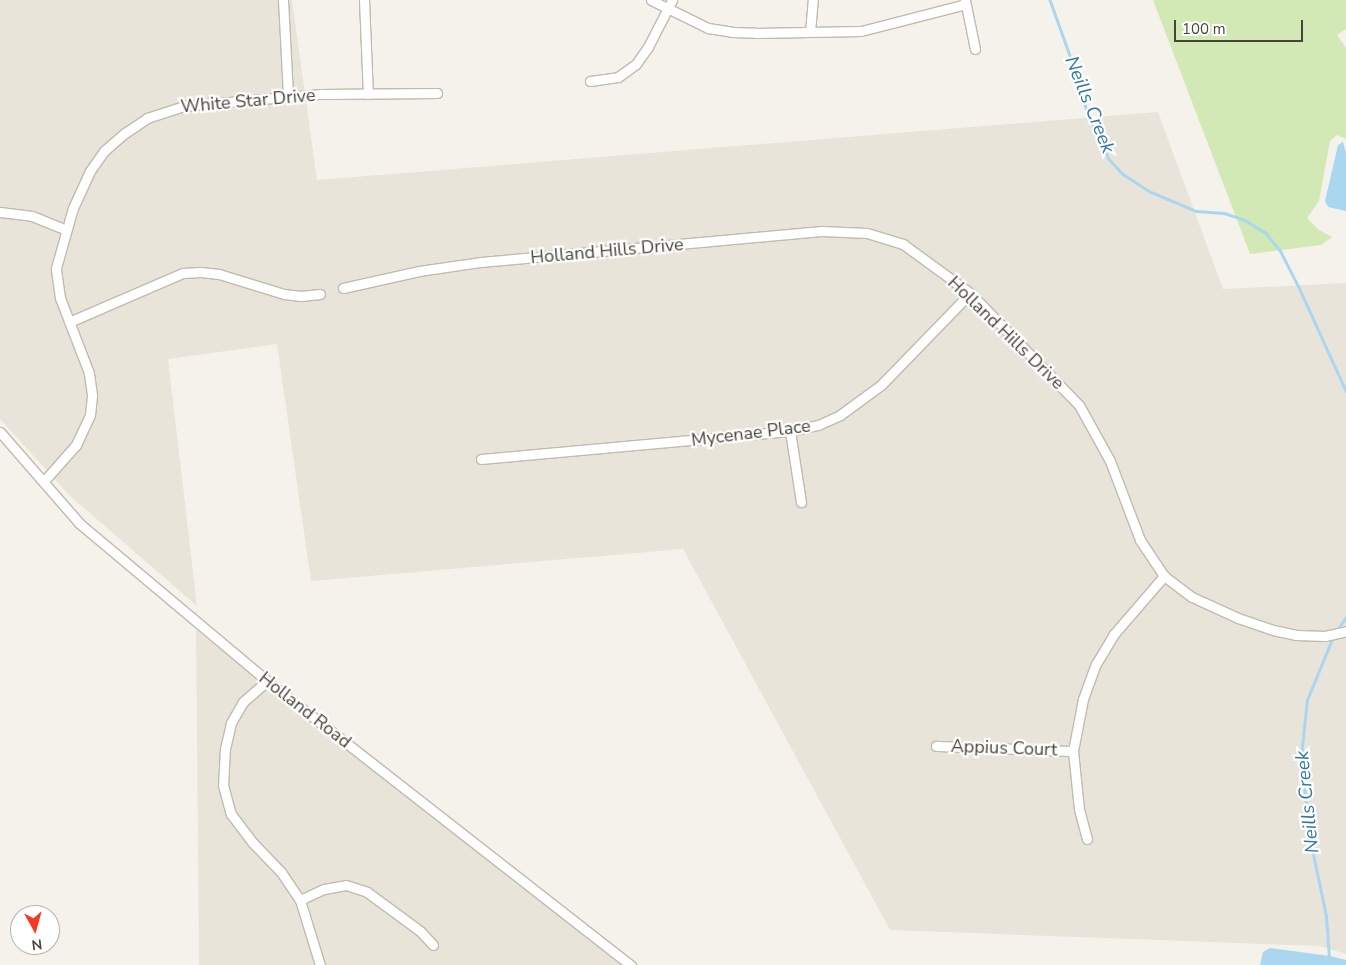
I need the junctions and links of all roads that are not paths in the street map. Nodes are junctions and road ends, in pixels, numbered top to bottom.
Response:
1 (283, 0) edge
2 (364, 0) edge
3 (651, 0) edge
4 (813, 0) edge
5 (966, 2) edge
6 (670, 4) edge
7 (810, 32) junction
8 (975, 49) dead end
9 (590, 82) dead end
10 (437, 93) dead end
11 (368, 94) junction
12 (288, 97) junction
13 (0, 212) edge
14 (65, 228) junction
15 (343, 288) dead end
16 (970, 293) junction
17 (320, 294) dead end
18 (69, 322) junction
19 (790, 431) junction
20 (0, 432) edge
21 (481, 458) dead end
22 (44, 481) junction
23 (802, 502) dead end
24 (1164, 576) junction
25 (1346, 631) edge
26 (267, 681) junction
27 (936, 746) dead end
28 (1073, 750) junction
29 (1087, 839) dead end
30 (300, 900) junction
31 (433, 945) dead end
32 (320, 965) edge
33 (631, 965) edge

1 - 12 street
2 - 11 street
3 - 6 street
4 - 7 street
5 - 7 street
5 - 8 street
6 - 7 street
6 - 9 street
10 - 11 street, White Star Drive
11 - 12 street, White Star Drive
12 - 14 street, White Star Drive
13 - 14 street
14 - 18 street, White Star Drive
15 - 16 street, Holland Hills Drive
16 - 19 street, Mycenae Place
16 - 24 street, Holland Hills Drive
17 - 18 street
18 - 22 street, White Star Drive
19 - 21 street, Mycenae Place
19 - 23 street
20 - 22 street, Holland Road
22 - 26 street, Holland Road
24 - 25 street, Holland Hills Drive
24 - 28 street
26 - 30 street
26 - 33 street, Holland Road
27 - 28 street, Appius Court
28 - 29 street
30 - 31 street
30 - 32 street

